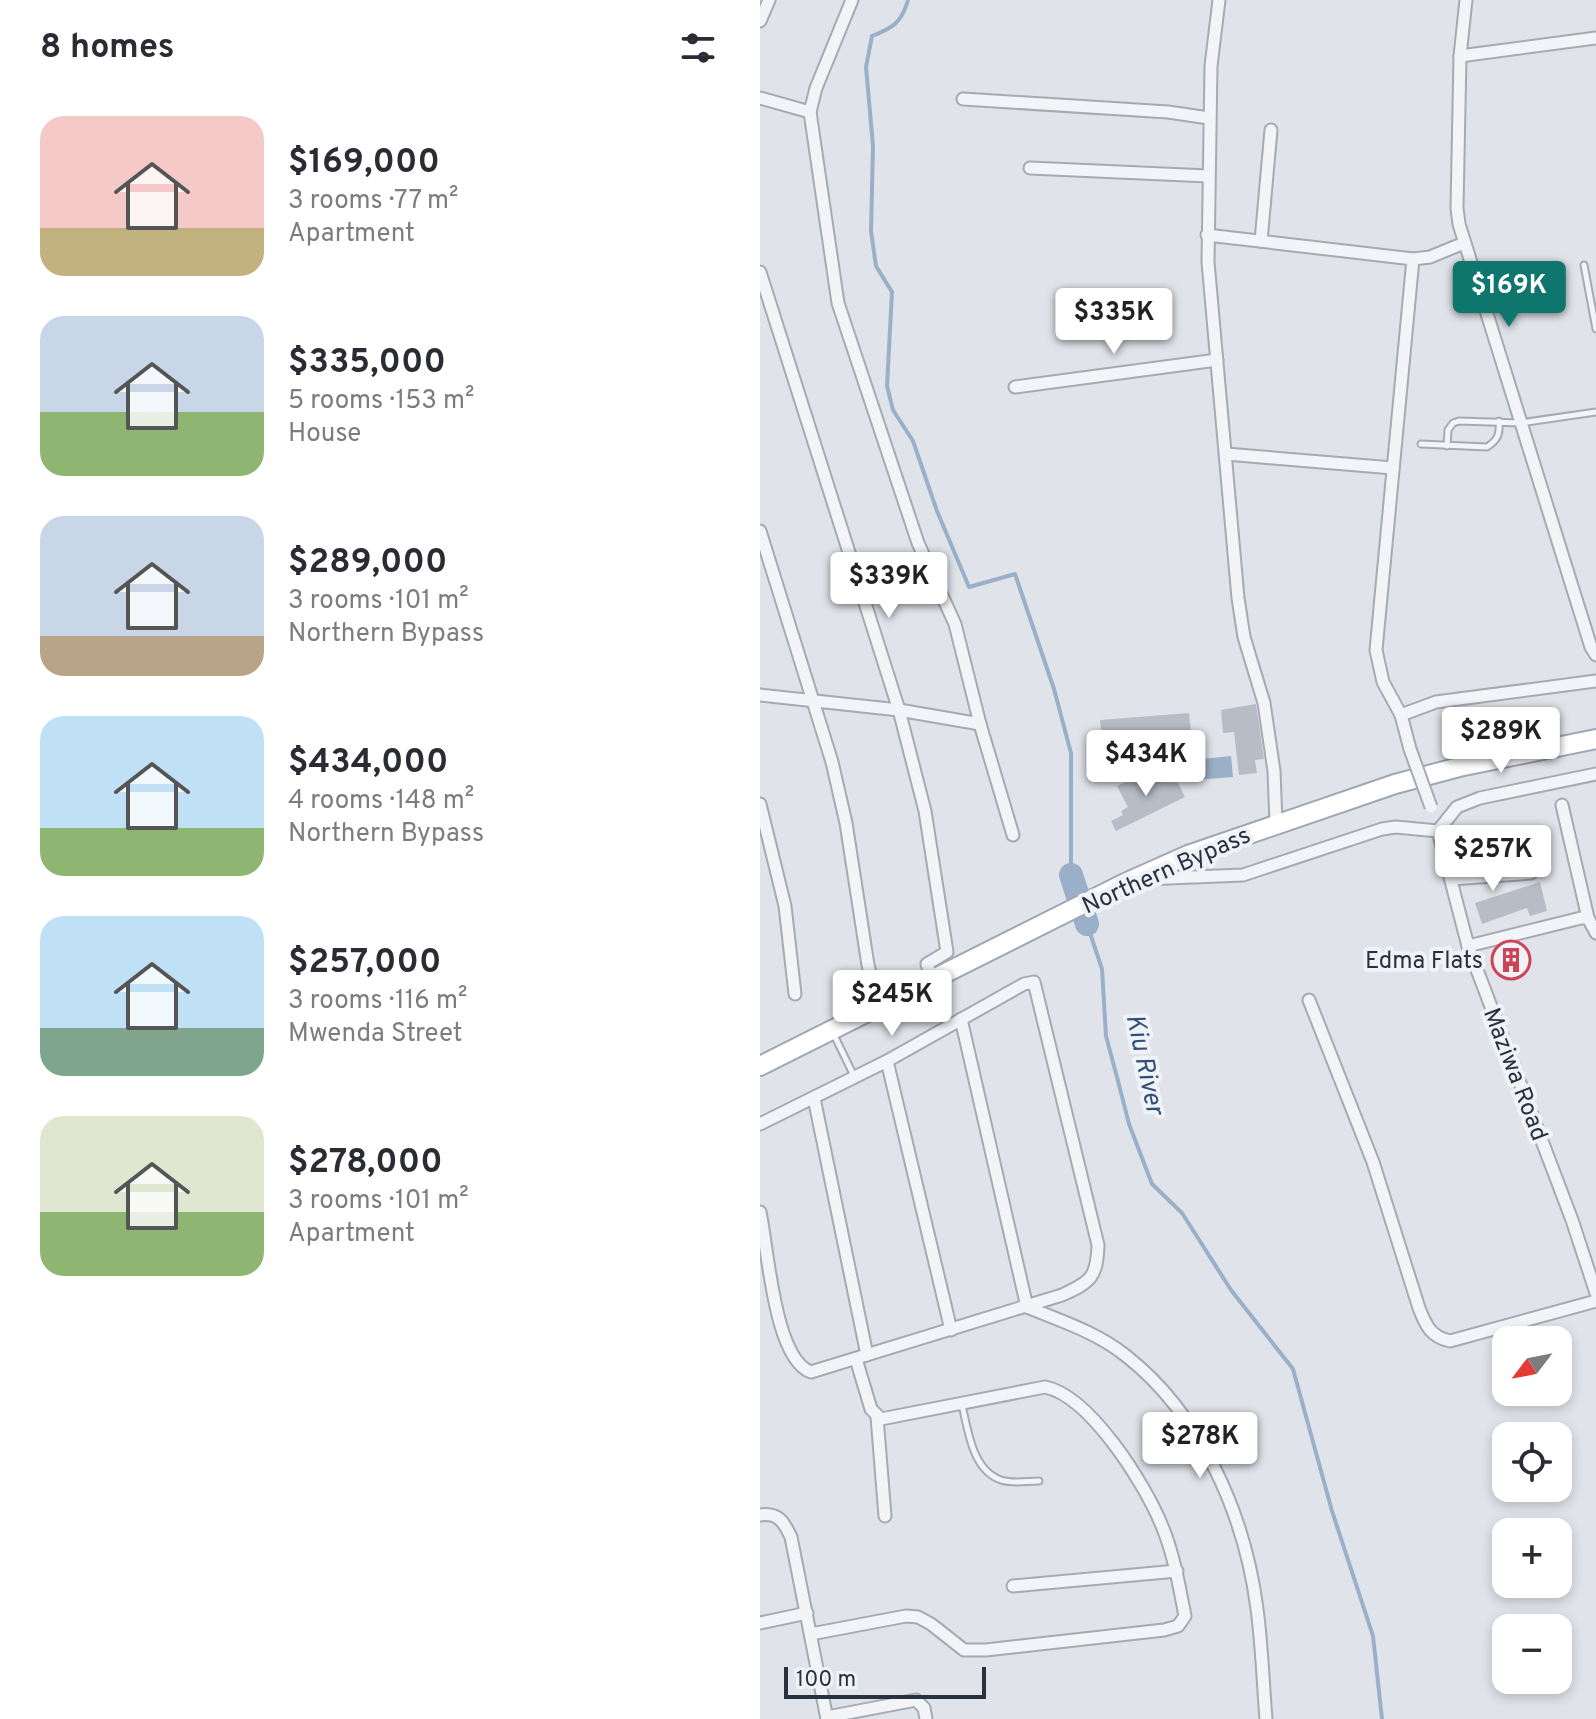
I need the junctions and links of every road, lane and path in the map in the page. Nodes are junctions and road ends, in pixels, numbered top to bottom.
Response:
1 (769, 0) edge
2 (852, 0) edge
3 (1219, 0) edge
4 (1466, 0) edge
5 (760, 21) edge
6 (1596, 38) edge
7 (1460, 56) junction
8 (760, 98) edge
9 (963, 99) dead end
10 (810, 112) junction
11 (1209, 118) junction
12 (1271, 130) dead end
13 (1030, 168) dead end
14 (1208, 176) junction
15 (1207, 235) junction
16 (1261, 241) junction
17 (1464, 243) junction
18 (1413, 259) junction
19 (1584, 265) dead end
20 (760, 272) edge
21 (1596, 329) edge
22 (1217, 360) junction
23 (1015, 387) dead end
24 (1596, 412) edge
25 (1499, 421) junction
26 (1520, 423) junction
27 (1421, 444) dead end
28 (1447, 446) junction
29 (1226, 454) junction
30 (1393, 468) junction
31 (760, 531) edge
32 (1596, 655) edge
33 (1596, 681) edge
34 (760, 695) edge
35 (811, 698) junction
36 (899, 710) junction
37 (1401, 715) junction
38 (980, 724) junction
39 (1596, 739) edge
40 (1596, 774) edge
41 (760, 804) edge
42 (1562, 805) dead end
43 (1276, 823) junction
44 (1438, 831) junction
45 (1013, 835) dead end
46 (1531, 873) dead end
47 (1452, 879) junction
48 (1132, 880) junction
49 (1588, 918) junction
50 (1596, 933) edge
51 (1468, 946) junction
52 (932, 980) junction
53 (795, 994) dead end
54 (1309, 1000) dead end
55 (879, 1007) junction
56 (961, 1019) junction
57 (832, 1030) junction
58 (887, 1061) junction
59 (760, 1066) edge
60 (855, 1078) junction
61 (814, 1098) junction
62 (760, 1124) edge
63 (760, 1212) edge
64 (762, 1232) edge
65 (1596, 1293) edge
66 (1596, 1301) edge
67 (1027, 1307) junction
68 (951, 1330) junction
69 (861, 1357) junction
70 (961, 1403) junction
71 (877, 1417) junction
72 (1039, 1481) dead end
73 (760, 1515) edge
74 (885, 1516) dead end
75 (1177, 1571) junction
76 (1013, 1586) dead end
77 (807, 1613) junction
78 (760, 1623) edge
79 (811, 1634) junction
80 (827, 1718) edge
81 (926, 1719) edge
82 (1266, 1719) edge

1 - 5 street
2 - 10 street
3 - 11 street
4 - 7 street
6 - 7 street
7 - 17 street
8 - 10 street
9 - 11 street
10 - 38 street
11 - 14 street
12 - 16 street
13 - 14 street
14 - 15 street
15 - 16 street
15 - 22 street
16 - 18 street
17 - 18 street
17 - 26 street
18 - 30 street, Maziwa Road
19 - 21 lane
20 - 36 street
22 - 23 street
22 - 29 street
24 - 26 lane
25 - 26 lane
25 - 28 lane
25 - 28 lane
26 - 32 street
27 - 28 lane
29 - 30 street
29 - 43 street
30 - 37 street, Maziwa Road
31 - 35 street
33 - 37 street
34 - 35 street
35 - 36 street
35 - 55 street
36 - 38 street
36 - 52 street
37 - 44 street, Maziwa Road, bridge
38 - 45 street
39 - 43 main road, Northern Bypass
40 - 44 street
41 - 53 street
42 - 49 street
43 - 48 main road, Northern Bypass
44 - 47 street, Maziwa Road
44 - 48 street
46 - 47 street
47 - 51 street, Maziwa Road
48 - 52 main road, Northern Bypass
49 - 50 street
49 - 51 street
51 - 65 street, Maziwa Road
52 - 55 main road, Northern Bypass
54 - 66 street
55 - 57 main road, Northern Bypass
56 - 58 street
56 - 67 street
56 - 67 street
57 - 59 main road, Northern Bypass
57 - 60 lane
58 - 60 street
58 - 68 street
60 - 61 street
61 - 62 street
61 - 69 street
63 - 64 street
64 - 69 street
67 - 68 street
67 - 82 street
68 - 69 street
69 - 71 street
70 - 71 street
70 - 72 lane
70 - 75 street
71 - 74 street
73 - 77 street
75 - 76 street
75 - 79 street
77 - 78 street
77 - 79 street
79 - 80 street
80 - 81 street

